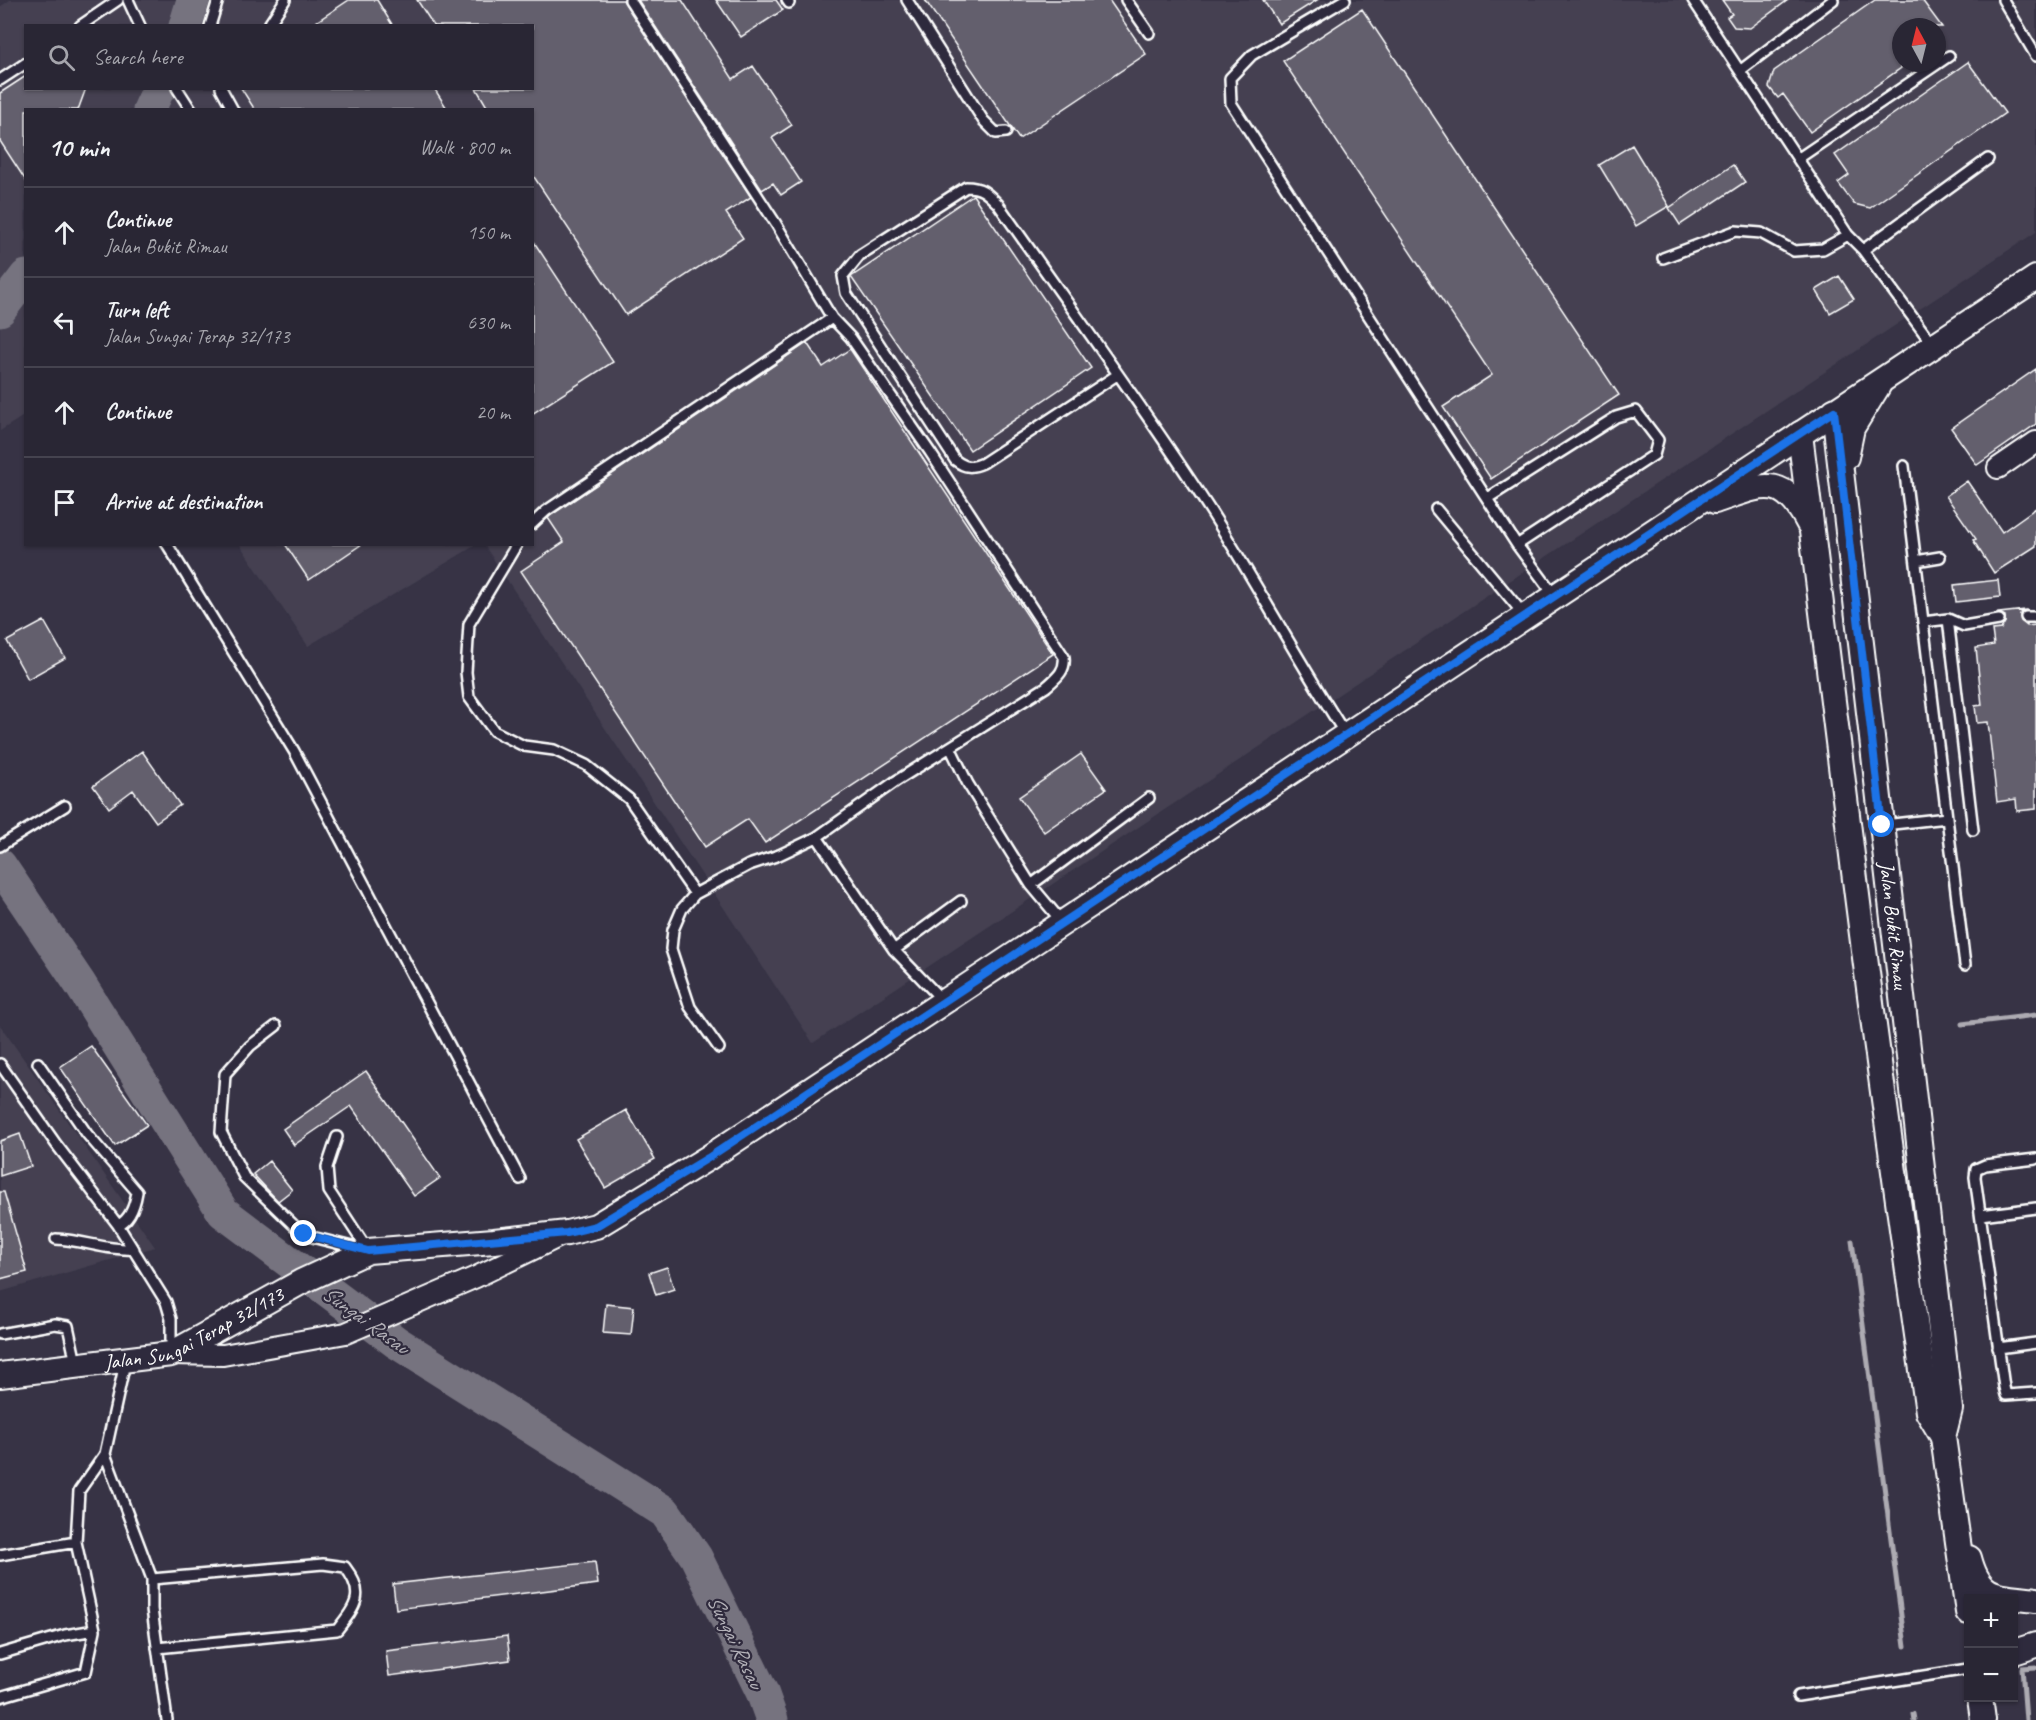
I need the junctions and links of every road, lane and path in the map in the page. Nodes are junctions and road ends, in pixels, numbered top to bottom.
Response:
1 (118, 0) edge
2 (128, 0) edge
3 (218, 0) edge
4 (285, 0) edge
5 (630, 0) edge
6 (907, 0) edge
7 (1126, 0) edge
8 (1345, 0) edge
9 (1693, 0) edge
10 (1833, 0) edge
11 (2002, 0) edge
12 (83, 24) edge
13 (139, 24) edge
14 (211, 24) edge
15 (269, 24) edge
16 (1149, 33) dead end
17 (2033, 44) edge
18 (1949, 56) dead end
19 (2036, 56) edge
20 (24, 64) edge
21 (1741, 70) junction
22 (0, 80) edge
23 (222, 90) edge
24 (180, 92) edge
25 (190, 108) edge
26 (232, 108) edge
27 (1006, 132) dead end
28 (1799, 158) junction
29 (1988, 159) dead end
30 (1848, 235) junction
31 (1863, 250) junction
32 (1663, 258) dead end
33 (2036, 278) edge
34 (832, 318) junction
35 (1934, 346) junction
36 (1117, 375) junction
37 (1881, 380) junction
38 (1834, 411) junction
39 (1800, 434) junction
40 (2036, 442) edge
41 (1904, 466) dead end
42 (1998, 468) dead end
43 (1488, 498) junction
44 (1436, 509) dead end
45 (1682, 513) junction
46 (534, 522) edge
47 (1847, 526) junction
48 (1815, 536) junction
49 (1517, 544) junction
50 (168, 546) edge
51 (516, 546) edge
52 (1940, 557) dead end
53 (1916, 561) junction
54 (1555, 596) junction
55 (1525, 616) junction
56 (1948, 619) junction
57 (2000, 620) dead end
58 (1923, 622) junction
59 (1346, 735) junction
60 (950, 747) junction
61 (1149, 798) dead end
62 (65, 806) dead end
63 (1947, 818) junction
64 (1882, 825) junction
65 (1973, 830) dead end
66 (817, 837) junction
67 (0, 846) edge
68 (1031, 885) junction
69 (695, 894) junction
70 (961, 901) dead end
71 (1062, 923) junction
72 (894, 950) junction
73 (1965, 965) dead end
74 (944, 1002) junction
75 (276, 1026) dead end
76 (719, 1048) dead end
77 (38, 1063) dead end
78 (0, 1065) edge
79 (337, 1137) dead end
80 (2036, 1159) edge
81 (520, 1179) dead end
82 (2036, 1208) edge
83 (1981, 1215) junction
84 (118, 1225) junction
85 (567, 1233) junction
86 (56, 1239) dead end
87 (134, 1249) junction
88 (368, 1251) junction
89 (0, 1334) edge
90 (2036, 1343) edge
91 (1998, 1348) junction
92 (171, 1354) junction
93 (122, 1359) junction
94 (76, 1366) junction
95 (0, 1375) edge
96 (2036, 1393) edge
97 (1943, 1437) junction
98 (105, 1454) junction
99 (1953, 1504) junction
100 (76, 1542) junction
101 (0, 1555) edge
102 (152, 1579) junction
103 (1966, 1594) edge
104 (2036, 1600) edge
105 (2036, 1605) edge
106 (2018, 1607) edge
107 (95, 1630) junction
108 (2036, 1640) edge
109 (2018, 1642) edge
110 (2036, 1644) edge
111 (157, 1648) junction
112 (2018, 1650) edge
113 (0, 1654) edge
114 (1964, 1670) edge
115 (1798, 1696) dead end
116 (0, 1697) edge
117 (167, 1720) edge

1 - 12 lane
2 - 13 lane
3 - 14 lane
4 - 15 lane
5 - 34 lane
6 - 27 lane
7 - 16 lane
8 - 43 lane
9 - 21 lane
10 - 21 lane
11 - 17 lane
17 - 19 lane
18 - 28 lane
20 - 22 lane
21 - 28 lane
23 - 26 lane
24 - 25 lane
28 - 30 lane
29 - 31 lane
30 - 31 lane
30 - 32 lane
31 - 35 lane
33 - 35 street, Jalan Sungai Terap 32/173
34 - 46 lane
34 - 60 lane
35 - 37 street, Jalan Sungai Terap 32/173
36 - 36 lane
36 - 59 lane
37 - 38 street, Jalan Sungai Terap 32/173
37 - 47 street
38 - 39 street, Jalan Sungai Terap 32/173
38 - 47 street, Jalan Bukit Rimau
39 - 45 street, Jalan Sungai Terap 32/173
39 - 48 street, Jalan Bukit Rimau
40 - 42 street
41 - 53 lane
43 - 49 lane
43 - 49 lane
44 - 55 lane
45 - 48 street
45 - 54 street, Jalan Sungai Terap 32/173
47 - 64 street, Jalan Bukit Rimau
48 - 97 street, Jalan Bukit Rimau
49 - 54 lane
50 - 81 lane
51 - 69 lane
52 - 53 lane
53 - 58 lane
54 - 55 street, Jalan Sungai Terap 32/173
55 - 59 street, Jalan Sungai Terap 32/173
56 - 57 lane
56 - 58 lane
56 - 65 lane
58 - 63 lane
59 - 71 street, Jalan Sungai Terap 32/173
60 - 66 lane
60 - 68 lane
61 - 68 lane
62 - 67 lane
63 - 64 lane
63 - 73 lane
64 - 97 street, Jalan Bukit Rimau
66 - 69 lane
66 - 72 lane
68 - 71 lane
69 - 76 lane
70 - 72 lane
71 - 74 street, Jalan Sungai Terap 32/173
72 - 74 lane
74 - 85 street, Jalan Sungai Terap 32/173
75 - 88 lane
77 - 84 lane
78 - 84 lane
79 - 88 lane
80 - 83 lane
82 - 83 lane
83 - 91 lane
84 - 87 lane
85 - 88 street, Jalan Sungai Terap 32/173
85 - 92 street
86 - 87 lane
87 - 92 lane
88 - 92 street, Jalan Sungai Terap 32/173
89 - 94 lane
90 - 91 lane
91 - 96 lane
92 - 93 street, Jalan Sungai Terap 32/173
93 - 94 street, Jalan Sungai Terap 32/173
93 - 98 lane
94 - 95 street, Jalan Sungai Terap 32/173
97 - 99 street, Jalan Bukit Rimau
98 - 100 lane
98 - 102 lane
99 - 103 street, Jalan Bukit Rimau
99 - 104 street
100 - 101 lane
100 - 107 lane
102 - 111 lane
102 - 111 lane
105 - 106 street
107 - 113 lane
107 - 116 lane
108 - 109 street
110 - 112 street
111 - 117 lane
114 - 115 lane

